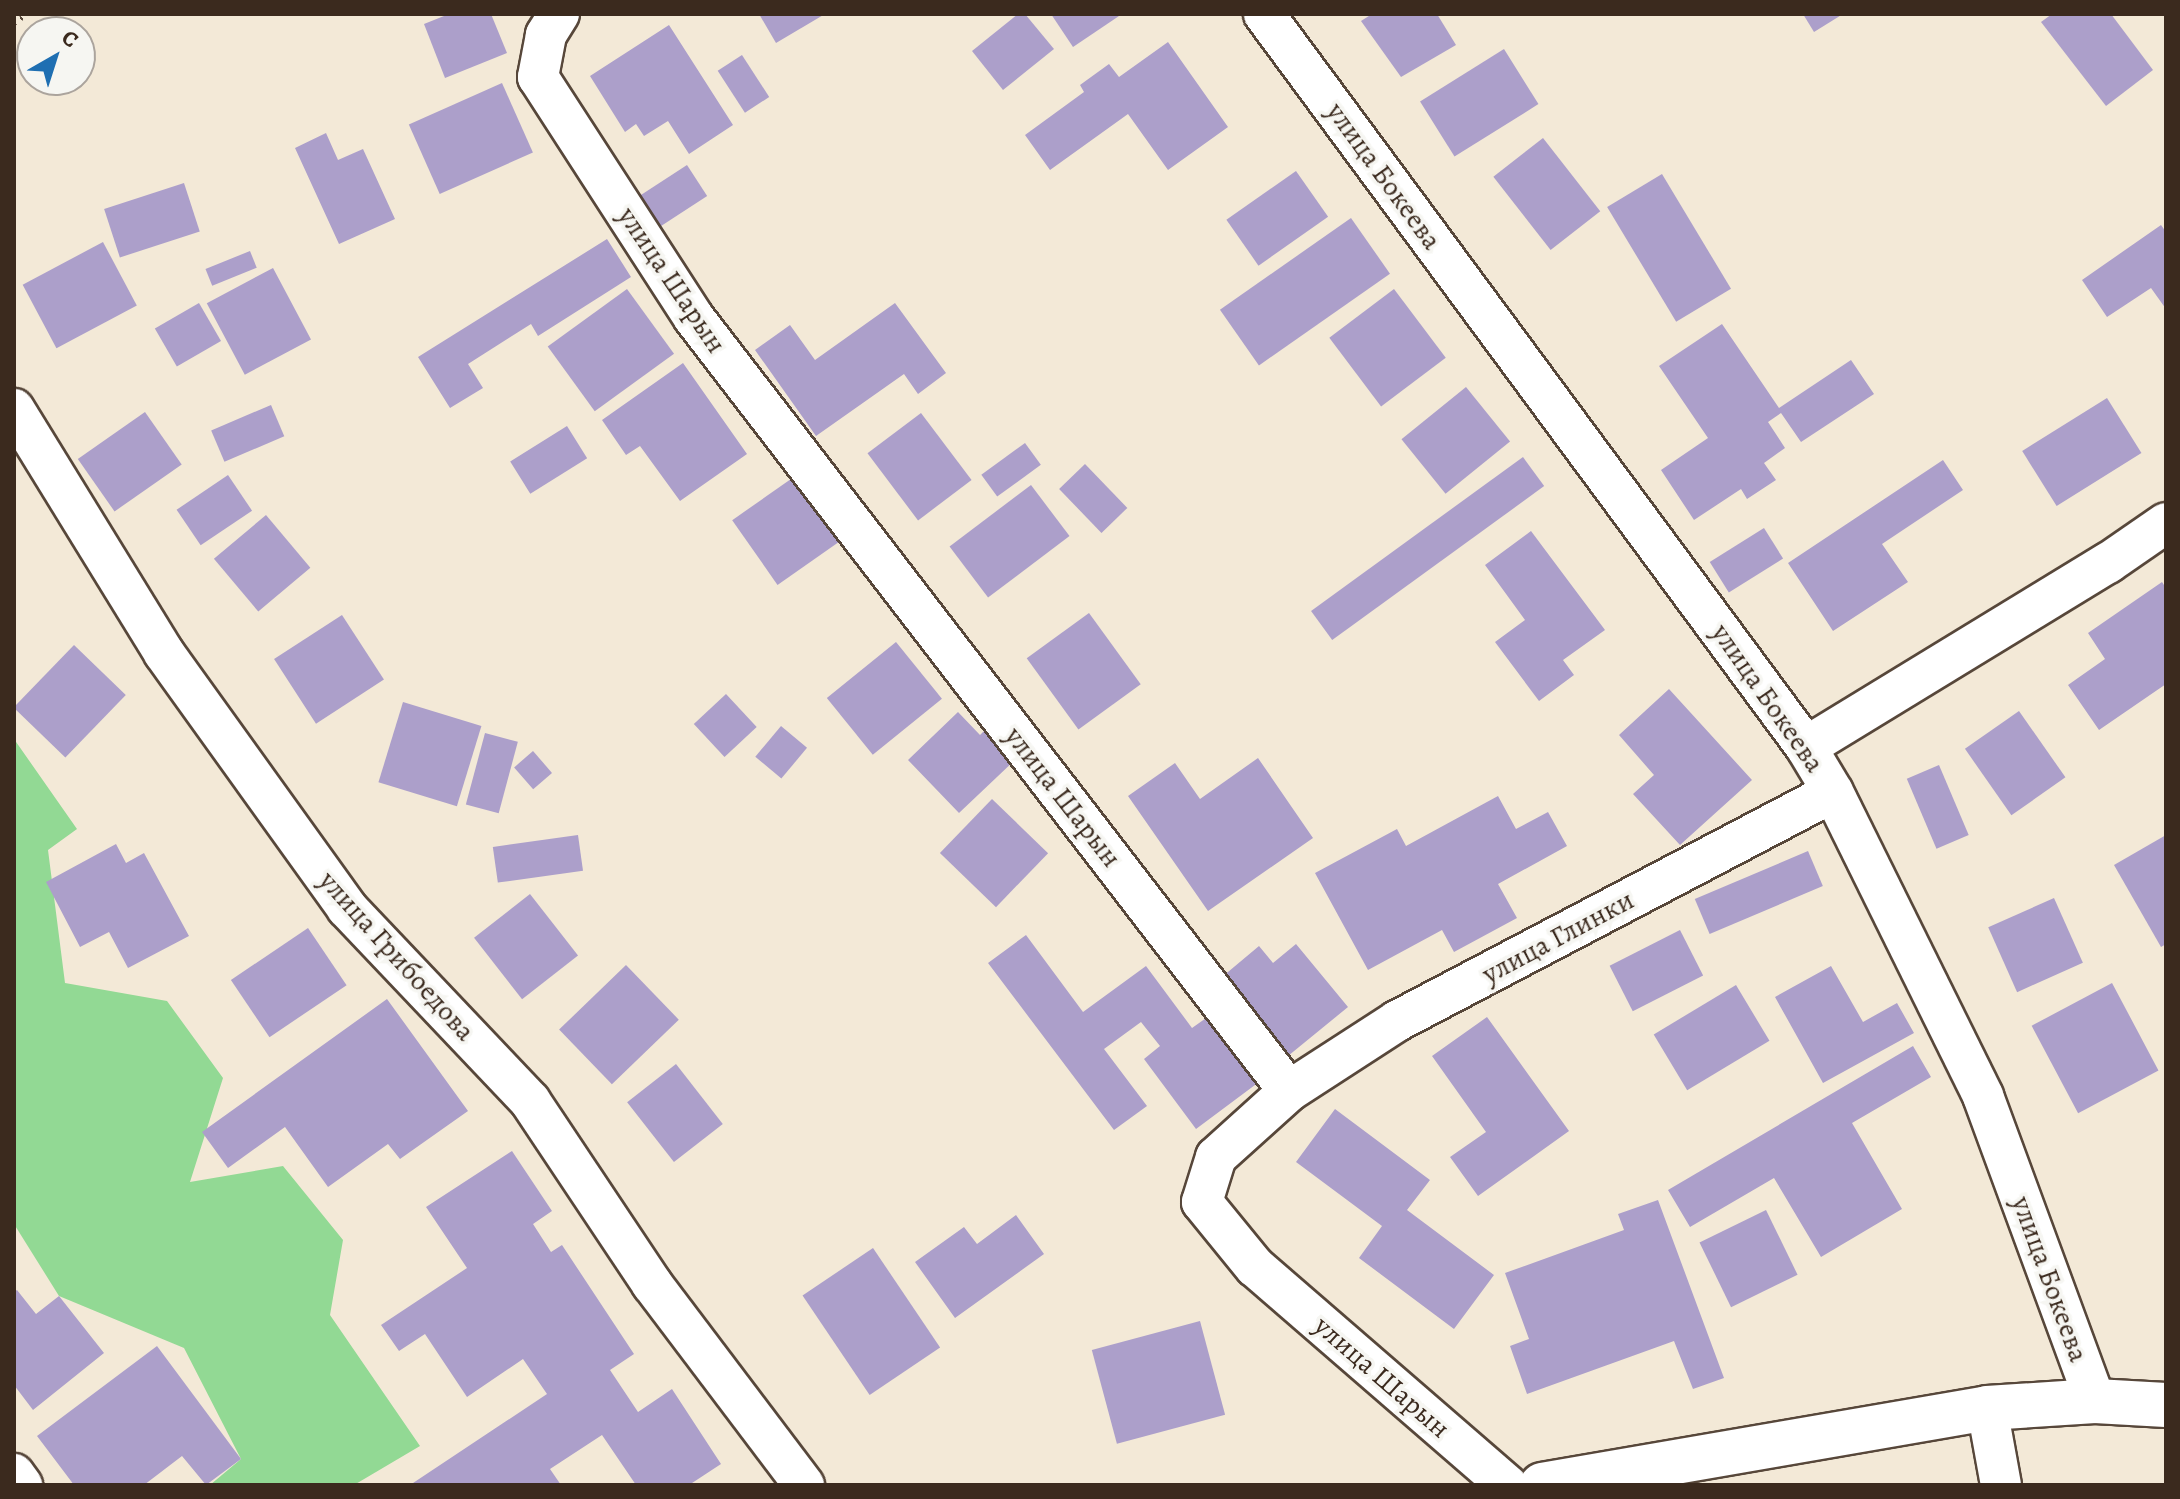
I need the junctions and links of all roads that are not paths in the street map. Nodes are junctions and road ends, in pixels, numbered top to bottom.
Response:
1 (1264, 14) edge
2 (553, 25) edge
3 (14, 409) edge
4 (2166, 523) edge
5 (1806, 747) junction
6 (1833, 792) junction
7 (1289, 1091) junction
8 (2095, 1401) junction
9 (2166, 1405) edge
10 (1987, 1408) junction
11 (14, 1474) edge
12 (22, 1485) edge
13 (804, 1485) edge
14 (1507, 1485) edge
15 (1542, 1485) edge
16 (2001, 1485) edge

1 - 5 street, улица Бокеева
2 - 7 street, улица Шарын
3 - 13 street, улица Грибоедова
4 - 5 street
5 - 6 street, улица Бокеева
6 - 7 street, улица Глинки
6 - 8 street, улица Бокеева
7 - 14 street, улица Шарын
8 - 9 main road
8 - 10 main road
10 - 15 main road
10 - 16 street
11 - 12 street

